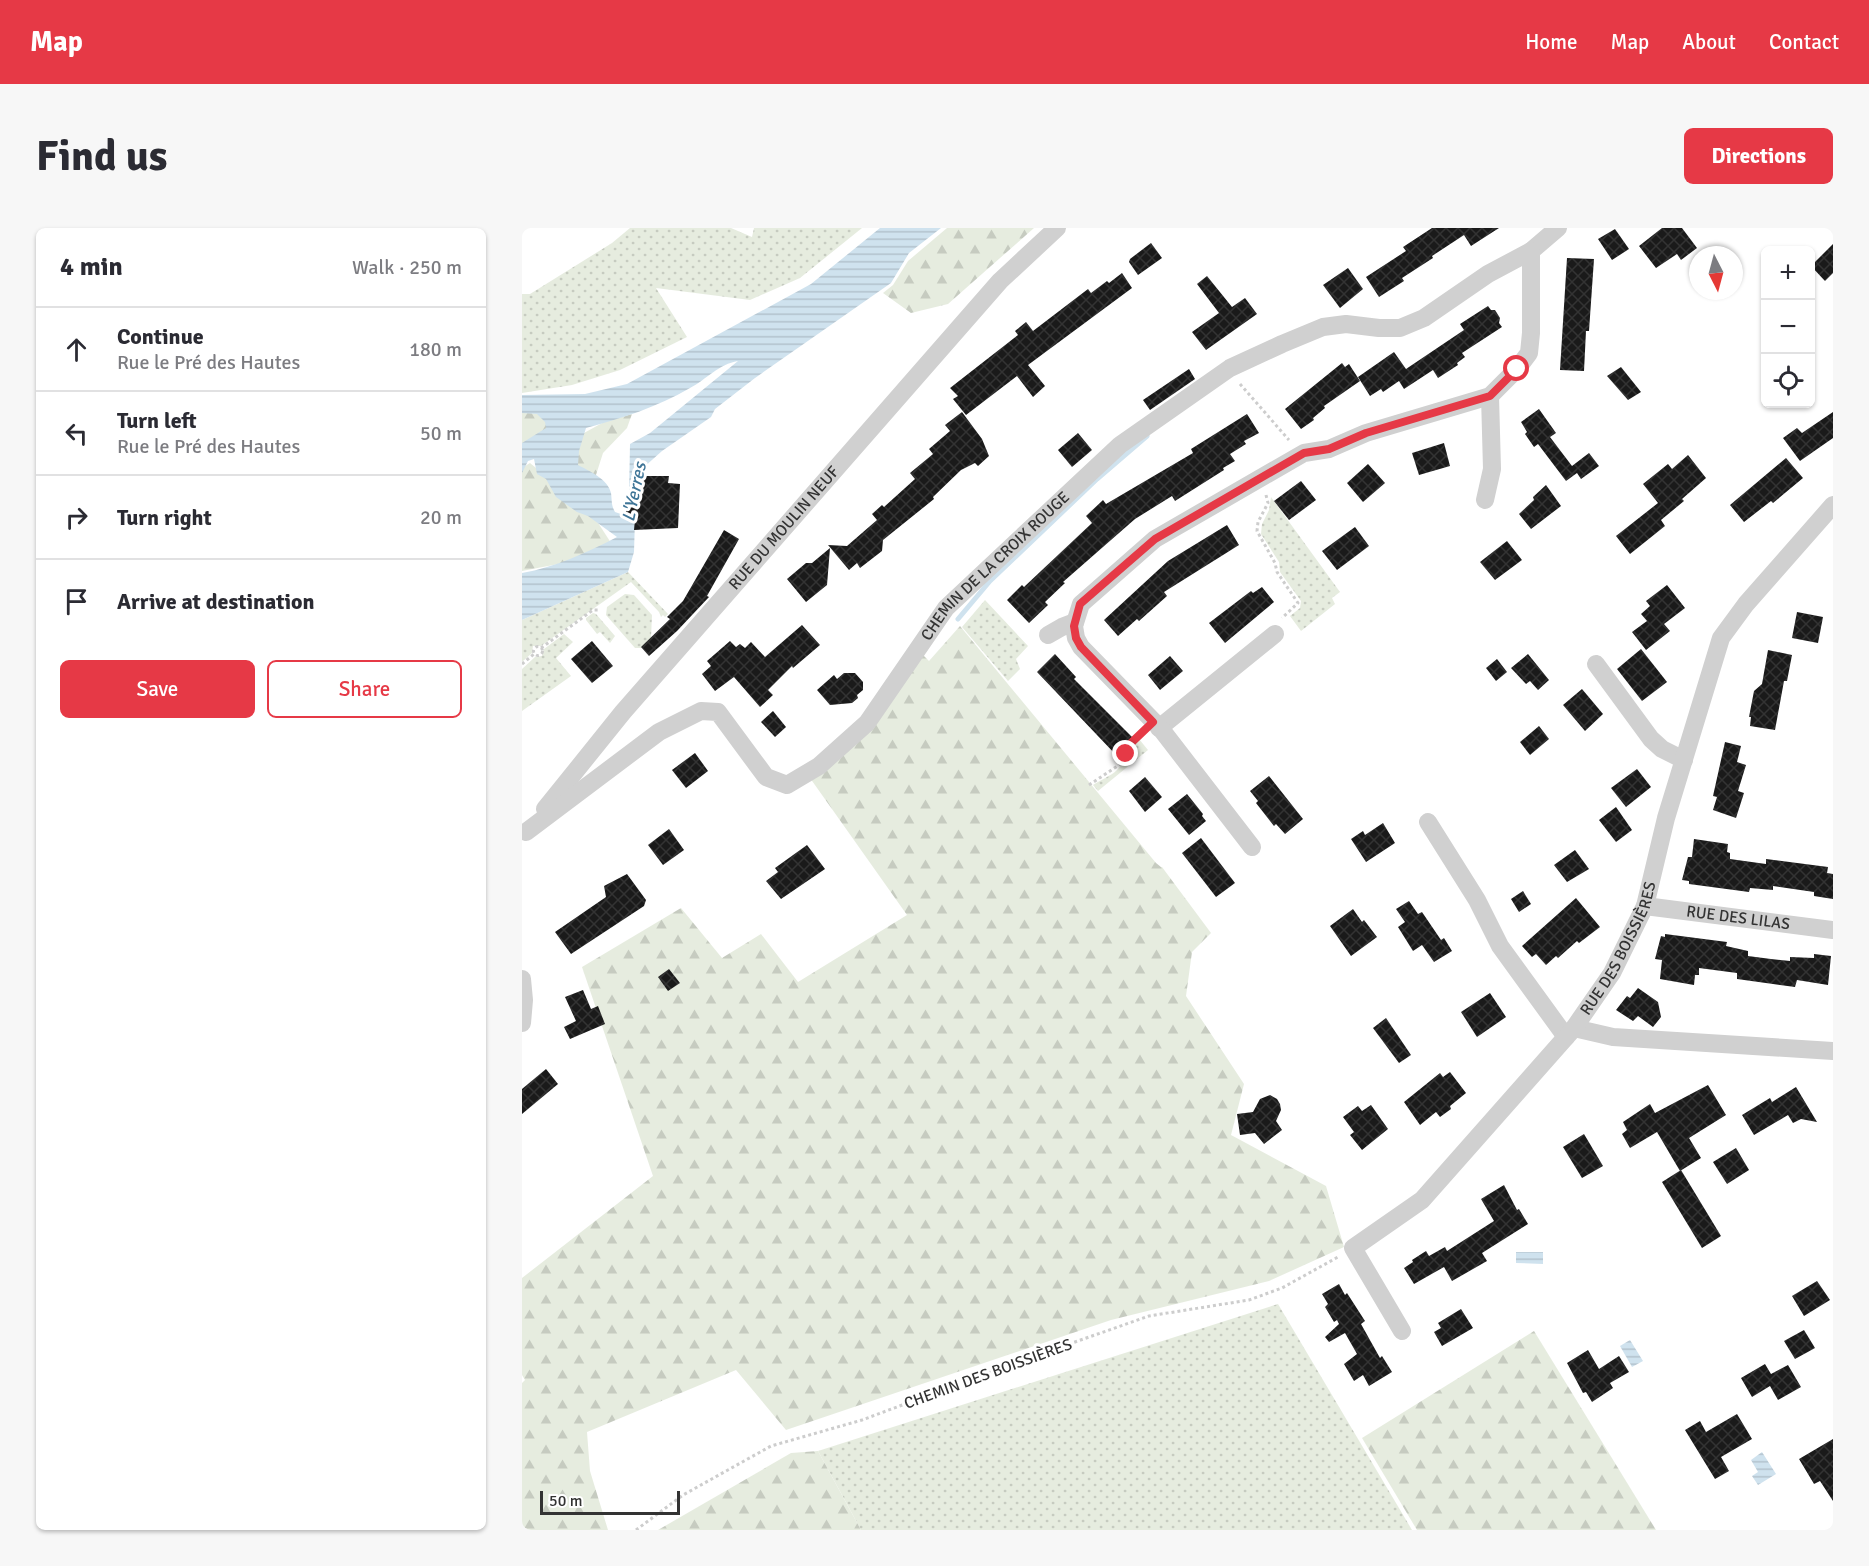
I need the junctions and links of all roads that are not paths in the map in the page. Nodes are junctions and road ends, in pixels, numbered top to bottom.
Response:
1 (1057, 228) edge
2 (1558, 228) edge
3 (1531, 251) junction
4 (1490, 396) junction
5 (1485, 500) dead end
6 (1833, 505) edge
7 (1075, 622) junction
8 (1275, 629) road end
9 (1048, 635) dead end
10 (1596, 664) dead end
11 (1156, 725) junction
12 (1684, 760) junction
13 (1428, 822) dead end
14 (524, 836) edge
15 (1252, 847) dead end
16 (1645, 906) junction
17 (1833, 930) edge
18 (522, 979) edge
19 (522, 1023) edge
20 (1570, 1033) junction
21 (1833, 1051) edge
22 (1402, 1331) dead end

1 - 14 street, RUE DU MOULIN NEUF
2 - 3 street, CHEMIN DE LA CROIX ROUGE
3 - 4 street
3 - 14 street, CHEMIN DE LA CROIX ROUGE
4 - 5 street
4 - 7 street
6 - 12 street, RUE DES BOISSIÈRES
7 - 9 street
7 - 11 street
8 - 11 street
10 - 12 street
11 - 15 street
12 - 16 street, RUE DES BOISSIÈRES
13 - 20 street
16 - 17 street, RUE DES LILAS
16 - 20 street, RUE DES BOISSIÈRES
18 - 19 street
20 - 21 street
20 - 22 street, RUE DES BOISSIÈRES

